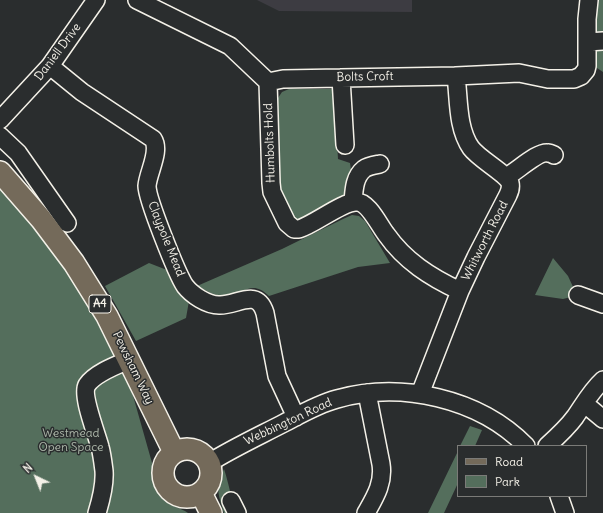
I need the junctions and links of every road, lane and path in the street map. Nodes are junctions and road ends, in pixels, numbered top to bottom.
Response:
1 (96, 0) edge
2 (137, 0) edge
3 (589, 0) edge
4 (595, 42) edge
5 (50, 66) junction
6 (456, 76) junction
7 (341, 78) junction
8 (268, 82) junction
9 (0, 120) edge
10 (0, 136) edge
11 (345, 145) dead end
12 (554, 155) dead end
13 (380, 164) dead end
14 (0, 172) edge
15 (506, 177) junction
16 (353, 202) junction
17 (67, 223) dead end
18 (460, 291) junction
19 (129, 360) junction
20 (603, 380) edge
21 (368, 393) junction
22 (420, 394) junction
23 (583, 405) junction
24 (296, 417) junction
25 (603, 419) edge
26 (525, 445) edge
27 (548, 445) edge
28 (174, 452) junction
29 (209, 463) junction
30 (201, 493) junction
31 (559, 497) edge
32 (97, 513) edge
33 (211, 513) edge
34 (366, 513) edge
35 (565, 513) edge

1 - 5 street, Daniell Drive
2 - 8 street
3 - 4 street, Bolts Croft
4 - 6 street, Bolts Croft
5 - 9 street, Daniell Drive
5 - 24 street, Claypole Mead
6 - 7 street, Bolts Croft
6 - 15 street
7 - 8 street, Bolts Croft
7 - 11 street
8 - 16 street, Humbolts Hold
10 - 17 street
12 - 15 street
13 - 16 street
14 - 19 main road, Pewsham Way / A4
15 - 18 street, Whitworth Road
16 - 18 street
18 - 22 street, Whitworth Road
19 - 28 main road, Pewsham Way / A4
19 - 32 street
20 - 23 street
21 - 22 street, Webbington Road
21 - 24 street, Webbington Road
21 - 34 street
22 - 26 street, Webbington Road
23 - 25 street
23 - 27 street
24 - 29 street, Webbington Road
28 - 29 main road
28 - 30 main road
29 - 30 main road
30 - 33 main road
31 - 35 street

